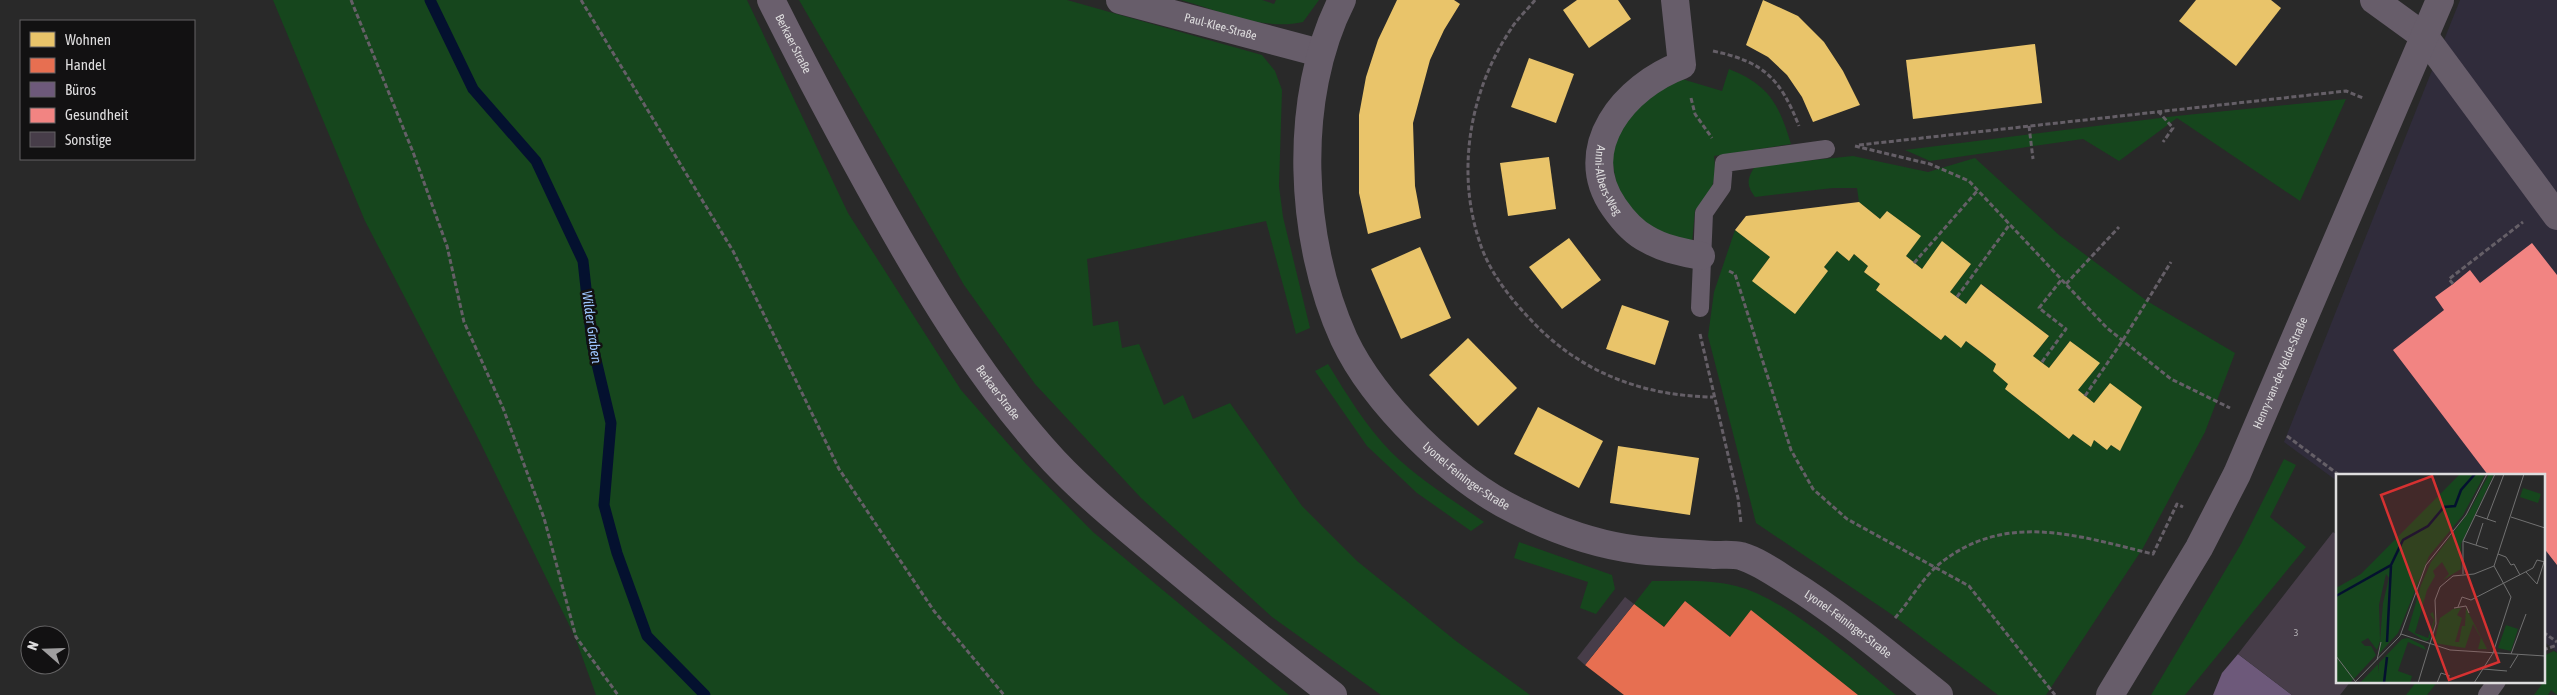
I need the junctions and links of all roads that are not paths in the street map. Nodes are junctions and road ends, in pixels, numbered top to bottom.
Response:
1 (770, 0) edge
2 (1120, 0) edge
3 (1342, 0) edge
4 (1675, 0) edge
5 (2374, 0) edge
6 (2440, 0) edge
7 (2425, 37) junction
8 (1320, 54) junction
9 (1826, 149) road end
10 (2552, 210) edge
11 (1701, 256) junction
12 (1700, 308) road end
13 (2496, 682) edge
14 (1333, 695) edge
15 (1939, 695) edge
16 (2110, 695) edge
17 (2487, 695) edge

1 - 14 main road, Berkaer Straße
2 - 8 street, Paul-Klee-Straße
3 - 8 street, Lyonel-Feininger-Straße
4 - 11 street, Anni-Albers-Weg
5 - 7 street
6 - 7 street, Henry-van-de-Velde-Straße
7 - 10 street
7 - 16 street, Henry-van-de-Velde-Straße
8 - 15 street, Lyonel-Feininger-Straße
9 - 11 lane
11 - 12 lane
13 - 17 lane

